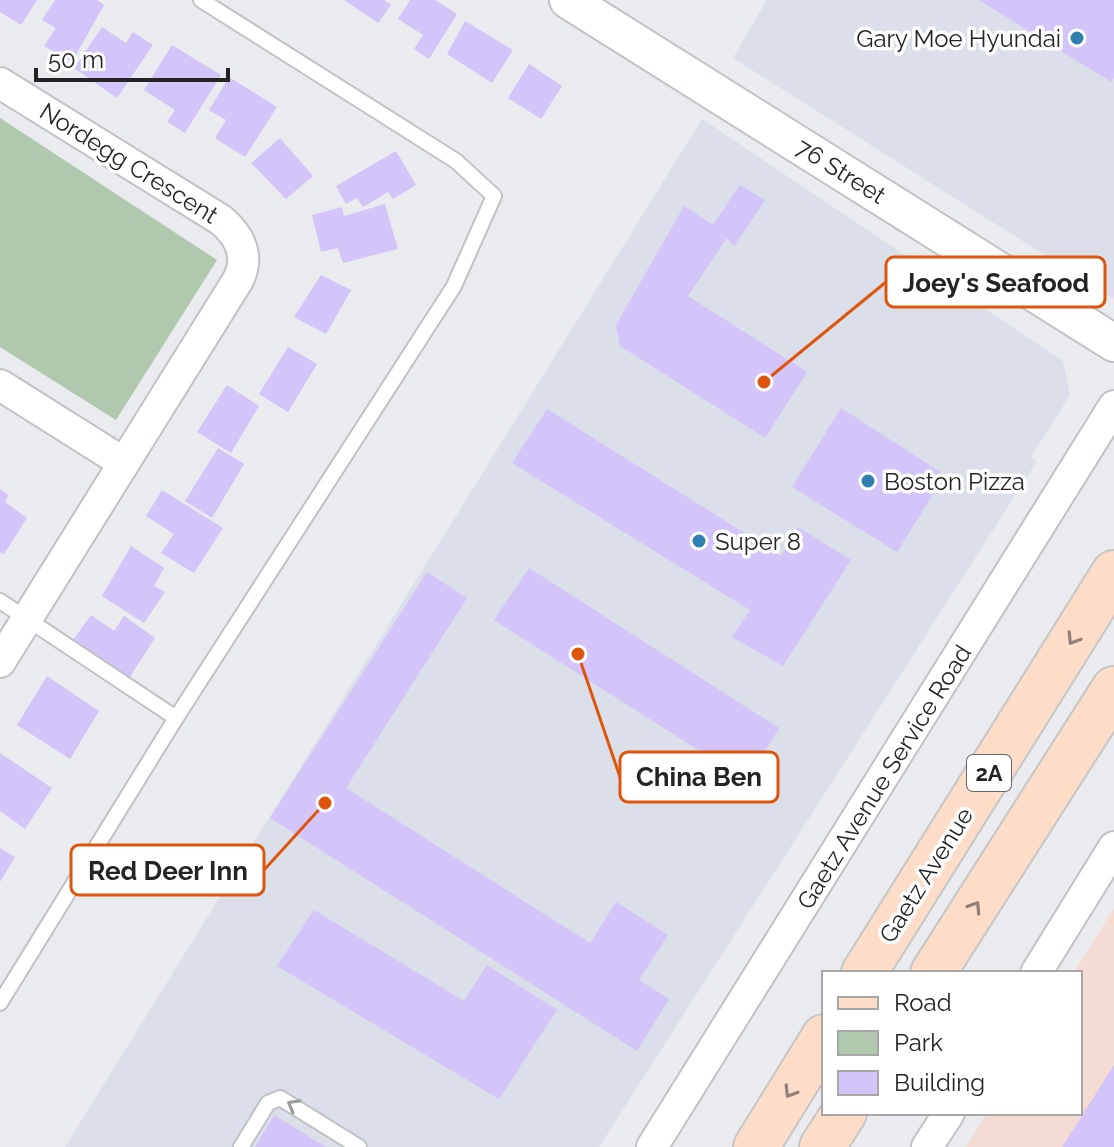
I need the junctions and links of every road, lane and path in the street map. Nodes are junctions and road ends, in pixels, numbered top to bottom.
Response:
1 (201, 0) edge
2 (568, 0) edge
3 (0, 83) edge
4 (1114, 343) edge
5 (0, 385) edge
6 (1114, 406) edge
7 (124, 463) junction
8 (1114, 573) edge
9 (0, 601) edge
10 (28, 618) junction
11 (0, 662) edge
12 (1114, 689) edge
13 (176, 718) junction
14 (1114, 847) edge
15 (865, 971) edge
16 (934, 971) edge
17 (1037, 971) edge
18 (0, 1003) edge
19 (822, 1040) edge
20 (843, 1115) edge
21 (948, 1115) edge
22 (241, 1147) edge
23 (359, 1147) edge
24 (652, 1147) edge
25 (756, 1147) edge
26 (822, 1147) edge
27 (927, 1147) edge

1 - 13 lane
2 - 4 street, 76 Street
3 - 7 street, Nordegg Crescent
5 - 7 street
6 - 24 street, Gaetz Avenue Service Road
7 - 10 street, Nordegg Crescent
8 -> 15 main road, Gaetz Avenue / 2A
9 - 10 lane
10 - 11 street, Nordegg Crescent
10 - 13 lane
16 -> 12 main road, 2A
13 - 18 lane
14 - 17 street
19 -> 25 main road
20 - 26 main road
21 - 27 street
23 -> 22 lane

